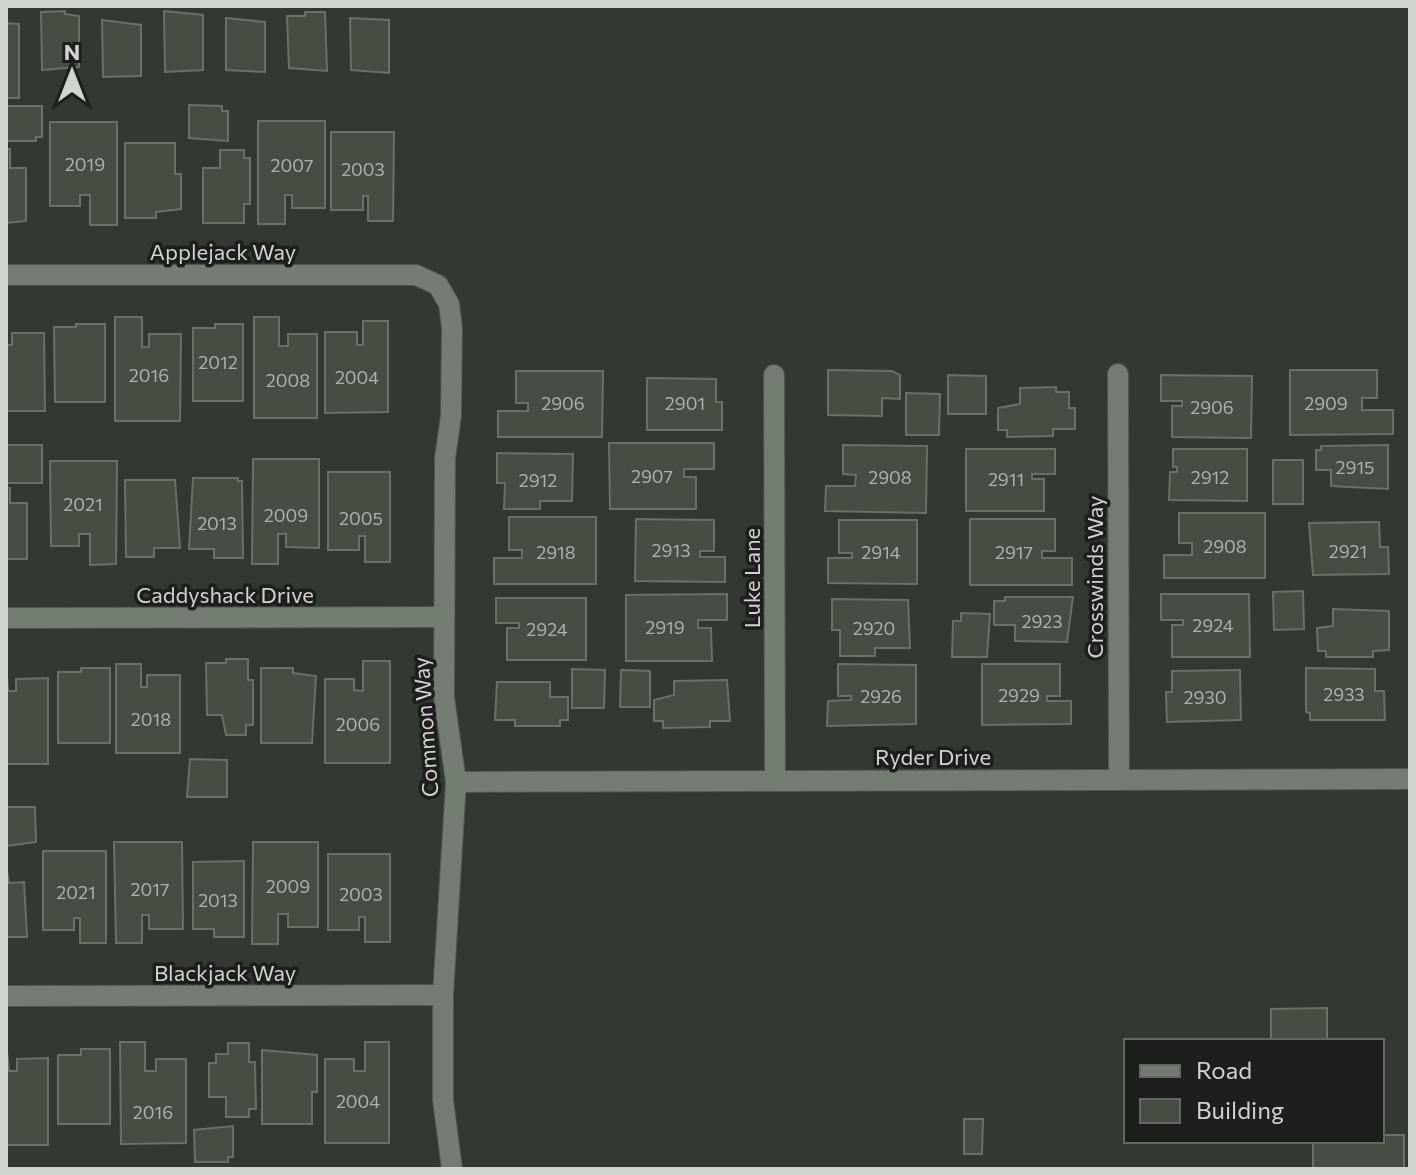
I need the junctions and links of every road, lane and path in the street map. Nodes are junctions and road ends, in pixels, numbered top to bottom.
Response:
1 (6, 275) edge
2 (438, 285) joint
3 (1118, 374) dead end
4 (774, 375) dead end
5 (443, 617) junction
6 (6, 618) edge
7 (1410, 779) edge
8 (775, 780) junction
9 (1119, 780) junction
10 (456, 782) junction
11 (443, 995) junction
12 (6, 996) edge
13 (452, 1169) edge

1 - 2 street, Applejack Way
2 - 5 street, Common Way
3 - 9 street, Crosswinds Way
4 - 8 street, Luke Lane
5 - 6 street, Caddyshack Drive
5 - 10 street, Common Way
7 - 9 street, Ryder Drive
8 - 9 street, Ryder Drive
8 - 10 street, Ryder Drive
10 - 11 street, Common Way
11 - 12 street, Blackjack Way
11 - 13 street, Common Way

